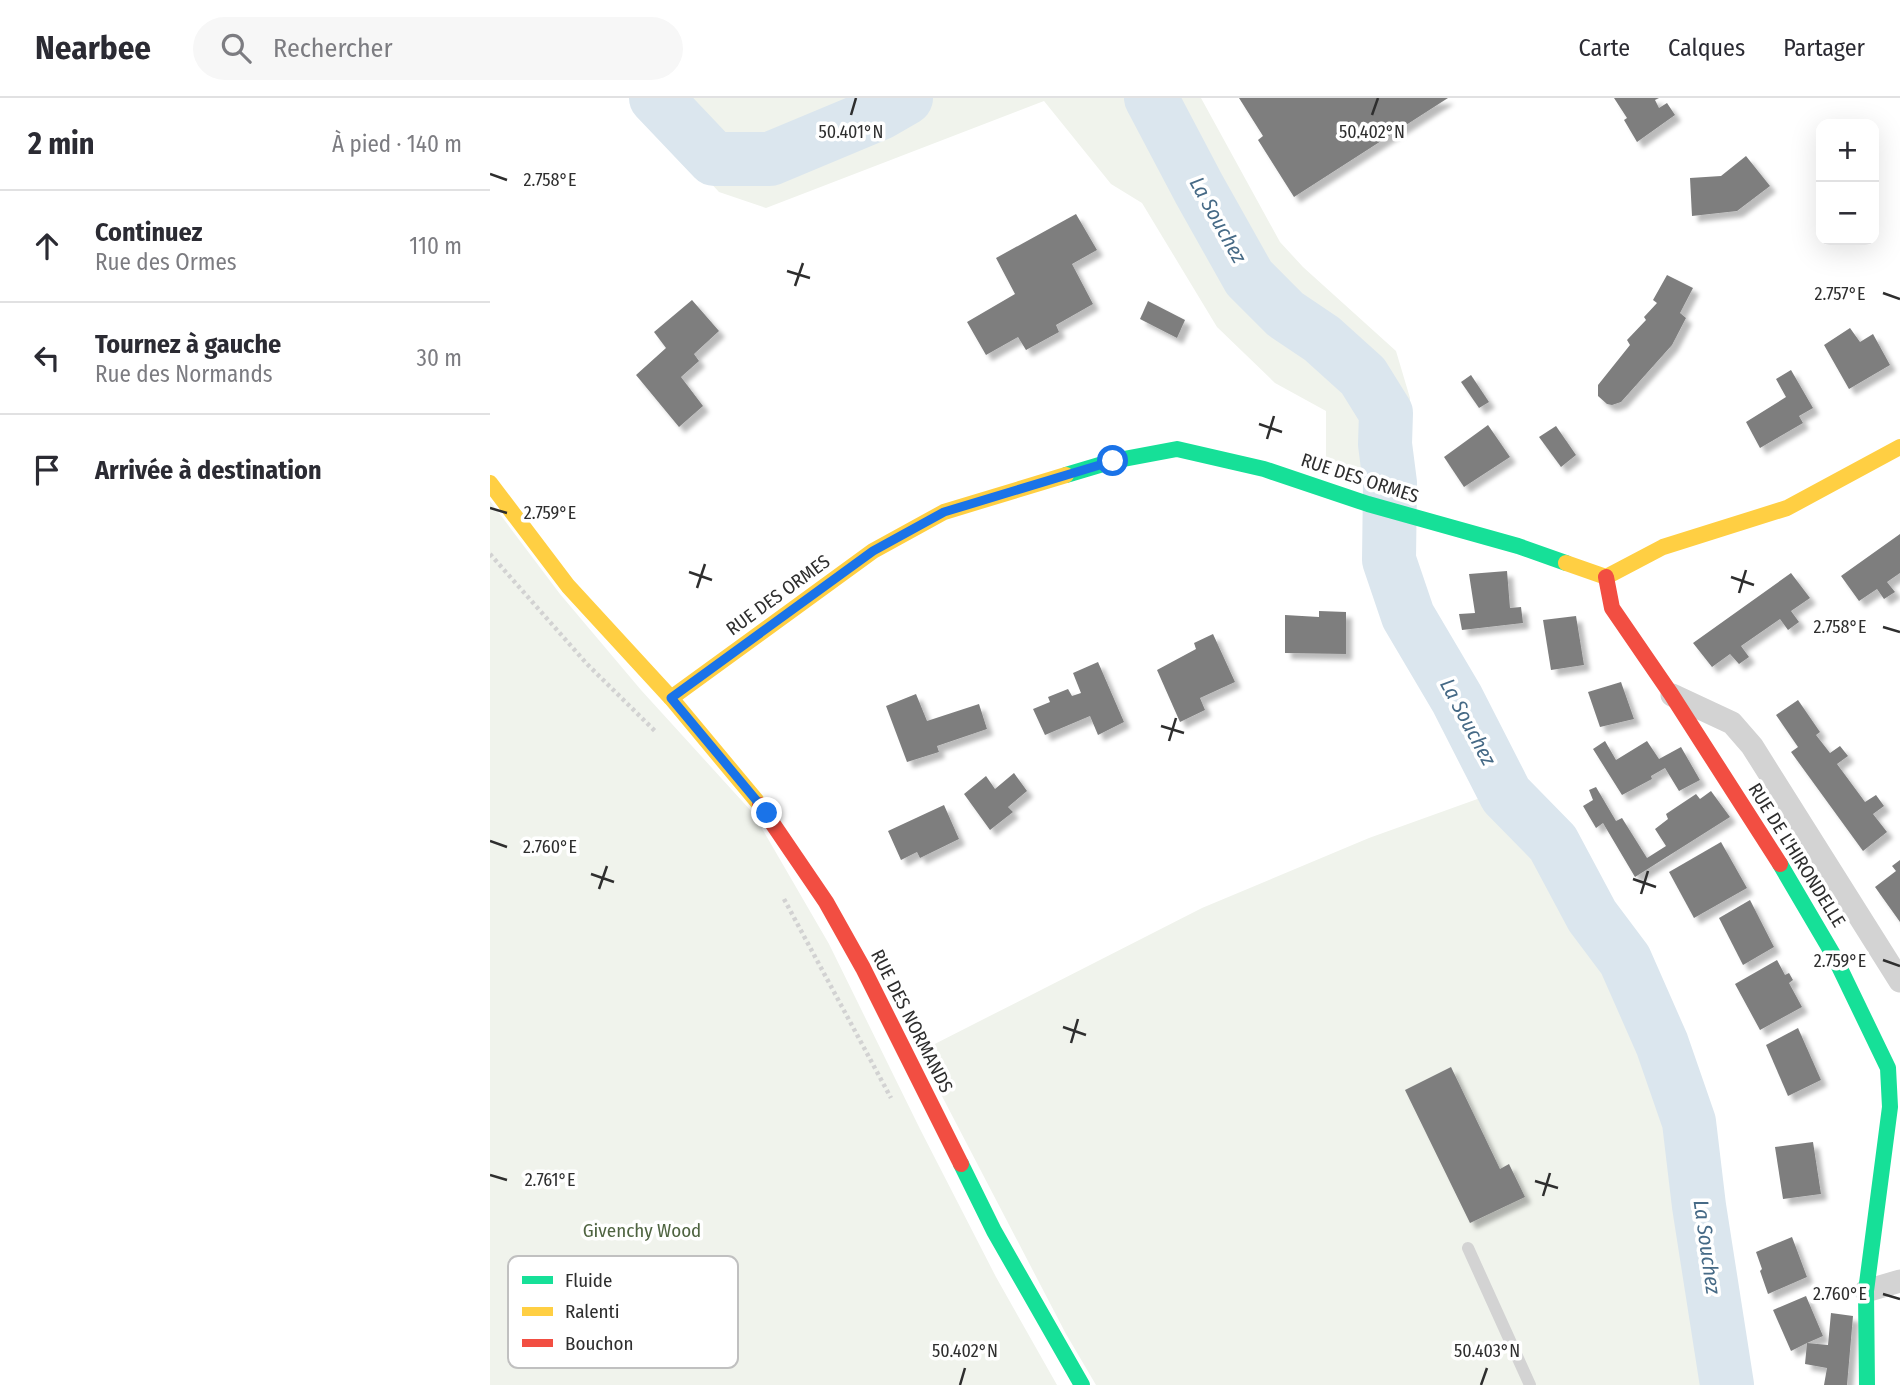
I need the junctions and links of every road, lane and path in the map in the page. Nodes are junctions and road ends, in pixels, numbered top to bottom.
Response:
1 (1900, 447) edge
2 (490, 483) edge
3 (490, 554) edge
4 (1606, 577) junction
5 (1671, 694) junction
6 (671, 698) junction
7 (662, 738) dead end
8 (782, 896) dead end
9 (1900, 981) edge
10 (891, 1099) dead end
11 (1900, 1121) edge
12 (1885, 1142) junction
13 (1468, 1248) dead end
14 (1900, 1281) edge
15 (1866, 1291) junction
16 (1082, 1385) edge
17 (1530, 1385) edge
18 (1867, 1385) edge

1 - 4 street
2 - 6 street, RUE DES NORMANDS
3 - 7 path
4 - 5 street, RUE DE L'HIRONDELLE
4 - 6 street, RUE DES ORMES
5 - 9 street
5 - 12 street, RUE DE L'HIRONDELLE
6 - 16 street, RUE DES NORMANDS
8 - 10 path
11 - 12 street
12 - 15 street, RUE DE L'HIRONDELLE
13 - 17 lane
14 - 15 street
15 - 18 street, RUE DE L'HIRONDELLE

